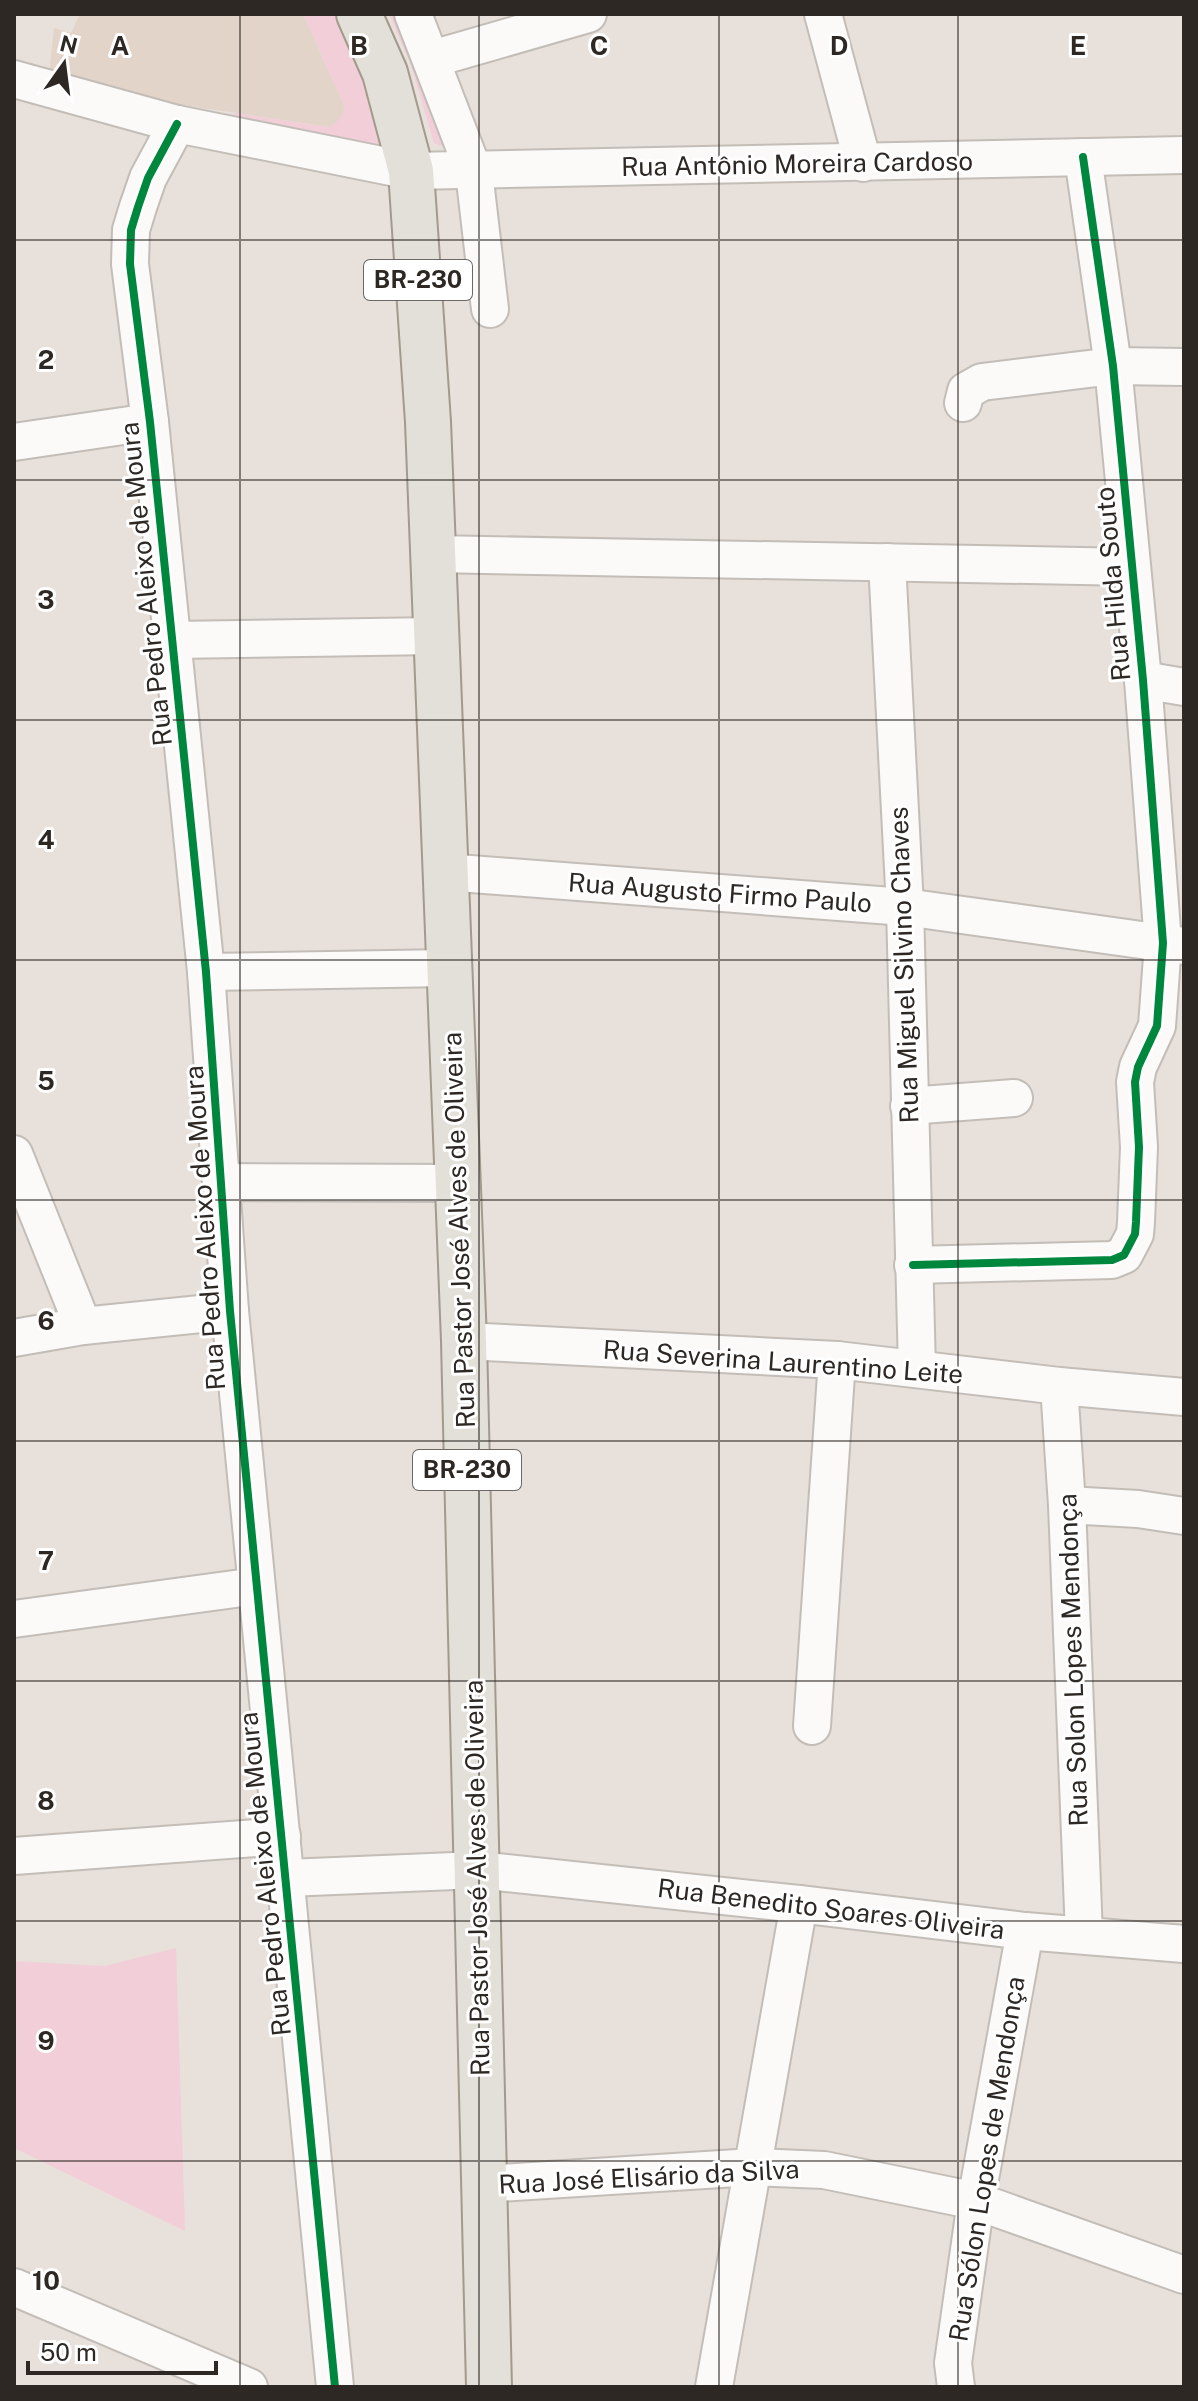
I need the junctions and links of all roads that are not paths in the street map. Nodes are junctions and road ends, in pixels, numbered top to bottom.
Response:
1 (359, 14) edge
2 (413, 14) edge
3 (588, 14) edge
4 (823, 14) edge
5 (432, 59) junction
6 (14, 79) edge
7 (177, 124) junction
8 (1184, 155) edge
9 (1083, 157) junction
10 (863, 163) junction
11 (411, 171) junction
12 (474, 172) junction
13 (490, 309) dead end
14 (1113, 366) junction
15 (1184, 367) edge
16 (963, 403) dead end
17 (150, 422) junction
18 (14, 442) edge
19 (434, 554) junction
20 (887, 562) junction
21 (1132, 567) junction
22 (437, 636) junction
23 (173, 640) junction
24 (1143, 680) junction
25 (1184, 687) edge
26 (445, 872) junction
27 (905, 907) junction
28 (1173, 945) edge
29 (449, 968) junction
30 (206, 972) junction
31 (1014, 1098) dead end
32 (909, 1106) junction
33 (14, 1154) edge
34 (222, 1182) junction
35 (458, 1183) junction
36 (913, 1265) junction
37 (230, 1311) junction
38 (83, 1326) junction
39 (14, 1338) edge
40 (464, 1341) junction
41 (837, 1360) junction
42 (917, 1369) junction
43 (1059, 1386) junction
44 (1167, 1396) edge
45 (1067, 1505) junction
46 (1184, 1516) edge
47 (256, 1586) junction
48 (14, 1619) edge
49 (812, 1726) dead end
50 (282, 1836) junction
51 (14, 1856) edge
52 (478, 1870) junction
53 (287, 1878) junction
54 (799, 1904) junction
55 (1025, 1931) junction
56 (1084, 1935) junction
57 (1184, 1944) edge
58 (753, 2167) junction
59 (483, 2184) junction
60 (976, 2201) junction
61 (1184, 2275) edge
62 (14, 2287) edge
63 (249, 2387) edge
64 (335, 2387) edge
65 (489, 2387) edge
66 (714, 2387) edge
67 (956, 2387) edge

1 - 11 main road, BR-230
2 - 5 street
3 - 5 street
4 - 10 street
5 - 12 street
6 - 7 street, Rua Antônio Moreira Cardoso
7 - 11 street, Rua Antônio Moreira Cardoso
7 - 17 street, Rua Pedro Aleixo de Moura
8 - 9 street, Rua Antônio Moreira Cardoso
9 - 10 street, Rua Antônio Moreira Cardoso
9 - 14 street, Rua Hilda Souto
10 - 12 street, Rua Antônio Moreira Cardoso
11 - 12 street, Rua Antônio Moreira Cardoso
11 - 19 main road, BR-230
12 - 13 street
14 - 15 street
14 - 16 street
14 - 21 street, Rua Hilda Souto
17 - 18 street
17 - 23 street, Rua Pedro Aleixo de Moura
19 - 20 street
19 - 22 main road, Rua Pastor José Alves de Oliveira / BR-230
20 - 21 street
20 - 27 street, Rua Miguel Silvino Chaves
21 - 24 street, Rua Hilda Souto
22 - 23 street
22 - 26 main road, Rua Pastor José Alves de Oliveira / BR-230
23 - 30 street, Rua Pedro Aleixo de Moura
24 - 25 street
24 - 28 street, Rua Hilda Souto
26 - 27 street, Rua Augusto Firmo Paulo
26 - 29 main road, Rua Pastor José Alves de Oliveira / BR-230
27 - 28 street, Rua Augusto Firmo Paulo
27 - 32 street, Rua Miguel Silvino Chaves
28 - 36 street, Rua Hilda Souto
29 - 30 street
29 - 35 main road, Rua Pastor José Alves de Oliveira / BR-230
30 - 34 street, Rua Pedro Aleixo de Moura
31 - 32 street
32 - 36 street, Rua Miguel Silvino Chaves
33 - 38 street
34 - 35 street
34 - 37 street, Rua Pedro Aleixo de Moura
35 - 40 main road, Rua Pastor José Alves de Oliveira / BR-230
36 - 42 street, Rua Miguel Silvino Chaves
37 - 38 street
37 - 47 street, Rua Pedro Aleixo de Moura
38 - 39 street
40 - 41 street, Rua Severina Laurentino Leite
40 - 52 main road, Rua Pastor José Alves de Oliveira / BR-230
41 - 42 street, Rua Severina Laurentino Leite
41 - 49 street
42 - 43 street, Rua Severina Laurentino Leite
43 - 44 street, Rua Severina Laurentino Leite
43 - 45 street, Rua Solon Lopes Mendonça
45 - 46 street
45 - 56 street, Rua Solon Lopes Mendonça
47 - 48 street
47 - 50 street, Rua Pedro Aleixo de Moura
50 - 51 street
50 - 53 street, Rua Pedro Aleixo de Moura
52 - 53 street, Rua Benedito Soares Oliveira
52 - 54 street, Rua Benedito Soares Oliveira
52 - 59 main road, Rua Pastor José Alves de Oliveira / BR-230
53 - 64 street, Rua Pedro Aleixo de Moura
54 - 55 street, Rua Benedito Soares Oliveira
54 - 58 street
55 - 56 street, Rua Benedito Soares Oliveira
55 - 60 street, Rua Sólon Lopes de Mendonça
56 - 57 street, Rua Benedito Soares Oliveira
58 - 59 street, Rua José Elisário da Silva
58 - 60 street, Rua José Elisário da Silva
58 - 66 street
59 - 65 main road, Rua Pastor José Alves de Oliveira / BR-230
60 - 61 street, Rua José Elisário da Silva
60 - 67 street, Rua Sólon Lopes de Mendonça
62 - 63 street

